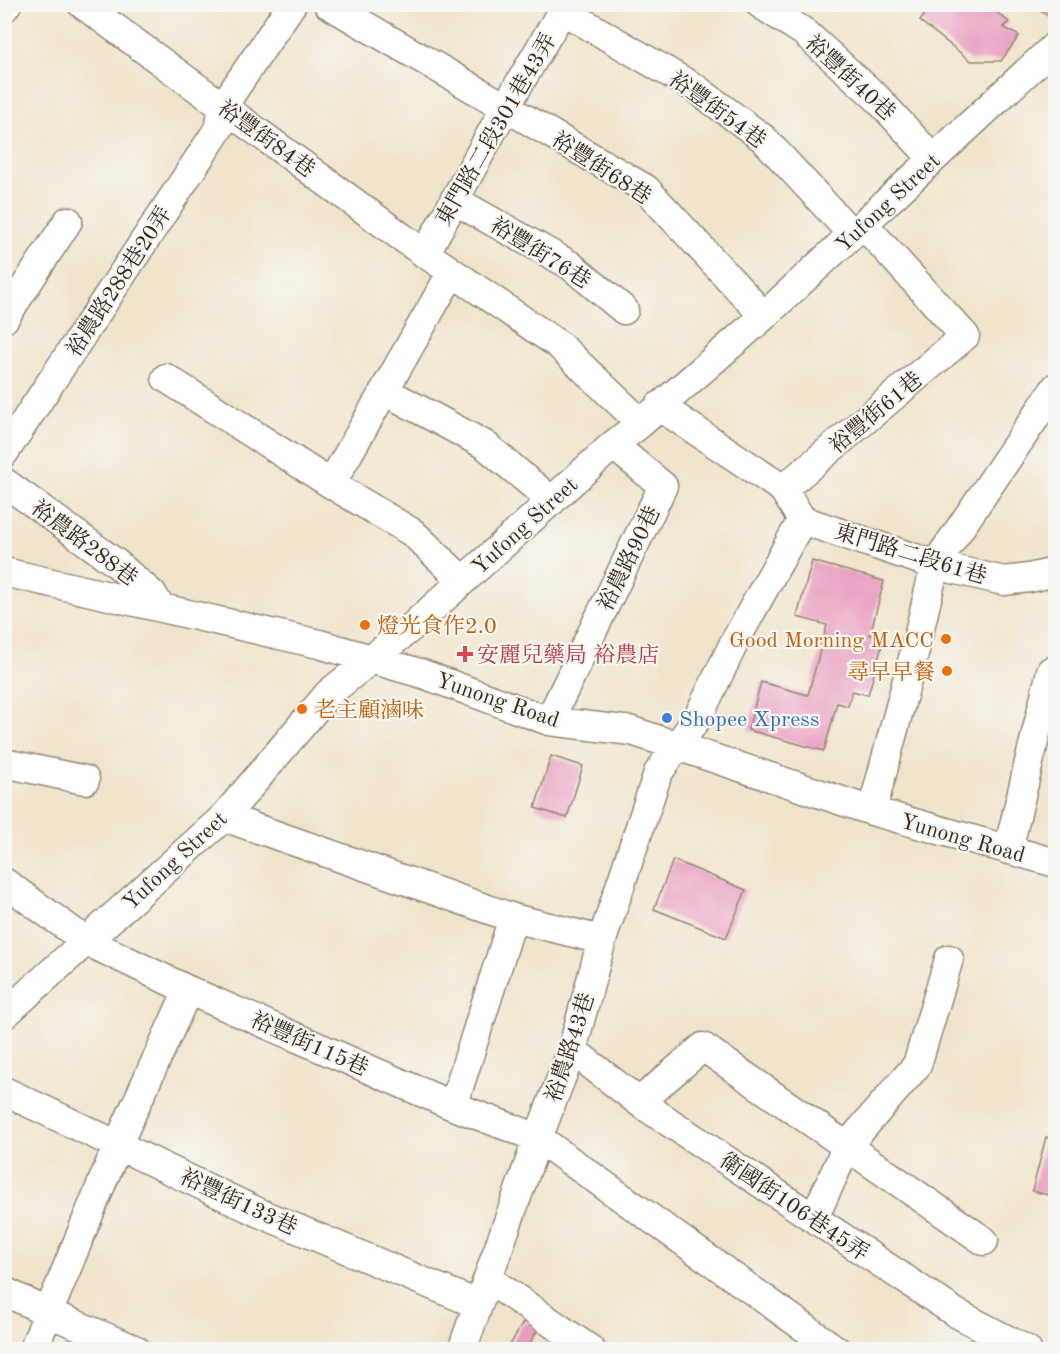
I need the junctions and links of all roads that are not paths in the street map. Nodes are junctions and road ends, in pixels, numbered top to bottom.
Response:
1 (82, 4) edge
2 (292, 4) edge
3 (328, 4) edge
4 (760, 4) edge
5 (564, 7) edge
6 (1056, 45) edge
7 (223, 106) junction
8 (506, 108) junction
9 (933, 159) junction
10 (454, 200) junction
11 (68, 221) dead end
12 (857, 229) junction
13 (425, 254) junction
14 (452, 272) junction
15 (624, 310) dead end
16 (765, 316) junction
17 (4, 319) edge
18 (166, 378) dead end
19 (1056, 387) edge
20 (385, 391) junction
21 (650, 415) junction
22 (613, 445) junction
23 (4, 453) edge
24 (4, 482) edge
25 (331, 484) junction
26 (783, 489) junction
27 (552, 501) junction
28 (802, 520) junction
29 (935, 565) junction
30 (4, 572) edge
31 (1056, 572) edge
32 (462, 579) junction
33 (161, 608) junction
34 (370, 659) junction
35 (1051, 671) dead end
36 (549, 721) junction
37 (679, 747) junction
38 (4, 763) edge
39 (85, 780) dead end
40 (872, 811) junction
41 (224, 817) junction
42 (1008, 850) junction
43 (1056, 863) edge
44 (4, 882) edge
45 (513, 918) junction
46 (602, 940) junction
47 (86, 941) junction
48 (949, 959) dead end
49 (188, 990) junction
50 (4, 1015) edge
51 (572, 1050) junction
52 (4, 1091) edge
53 (639, 1102) junction
54 (453, 1106) junction
55 (538, 1138) junction
56 (118, 1144) junction
57 (847, 1146) junction
58 (814, 1218) junction
59 (984, 1241) dead end
60 (4, 1292) edge
61 (483, 1292) junction
62 (49, 1313) junction
63 (33, 1350) edge
64 (136, 1350) edge
65 (462, 1350) edge
66 (591, 1350) edge
67 (836, 1350) edge
68 (1027, 1350) edge

1 - 7 street, 裕豐街84巷
2 - 7 street, 裕農路288巷20弄
3 - 8 street, 裕豐街68巷
4 - 9 street, 裕豐街40巷
5 - 8 street, 東門路二段301巷43弄
5 - 12 street, 裕豐街54巷
6 - 9 street, Yufong Street
7 - 13 street, 裕豐街84巷
7 - 23 street, 裕農路288巷20弄
8 - 10 street, 東門路二段301巷43弄
8 - 16 street, 裕豐街68巷
9 - 12 street, Yufong Street
10 - 13 street, 東門路二段301巷43弄
10 - 15 street, 裕豐街76巷
11 - 17 street
12 - 16 street, Yufong Street
12 - 26 street, 裕豐街61巷
13 - 14 street, 裕豐街84巷
14 - 20 street
14 - 21 street, 裕豐街84巷
16 - 21 street, Yufong Street
18 - 25 street
19 - 29 street
20 - 25 street
20 - 27 street
21 - 22 street, Yufong Street
21 - 26 street
22 - 27 street, Yufong Street
22 - 36 street, 裕農路90巷
24 - 33 street, 裕農路288巷
25 - 32 street
26 - 28 street
27 - 32 street, Yufong Street
28 - 29 street, 東門路二段61巷
28 - 37 street, 裕農路43巷
29 - 31 street, 東門路二段61巷
29 - 40 street
30 - 33 street, Yunong Road
32 - 34 street, Yufong Street
33 - 34 street, Yunong Road
34 - 36 street, Yunong Road
34 - 41 street, Yufong Street
35 - 42 street
36 - 37 street, Yunong Road
37 - 40 street, Yunong Road
37 - 46 street, 裕農路43巷
38 - 39 street
40 - 42 street, Yunong Road
41 - 45 street
41 - 47 street, Yufong Street
42 - 43 street, Yunong Road
44 - 47 street, 裕豐街115巷
45 - 46 street
45 - 54 street
46 - 51 street, 裕農路43巷
47 - 49 street, 裕豐街115巷
47 - 50 street, Yufong Street
48 - 57 street
49 - 54 street, 裕豐街115巷
49 - 56 street
51 - 53 street, 衛國街106巷45弄
51 - 55 street, 裕農路43巷
52 - 56 street, 裕豐街133巷
53 - 57 street
53 - 58 street, 衛國街106巷45弄
54 - 55 street, 裕豐街115巷
55 - 61 street, 裕農路43巷
55 - 67 street, 裕豐街115巷
56 - 61 street, 裕豐街133巷
56 - 62 street
57 - 58 street
57 - 59 street
58 - 68 street, 衛國街106巷45弄
60 - 62 street
61 - 65 street, 裕農路43巷
61 - 66 street, 裕豐街133巷
62 - 63 street
62 - 64 street

